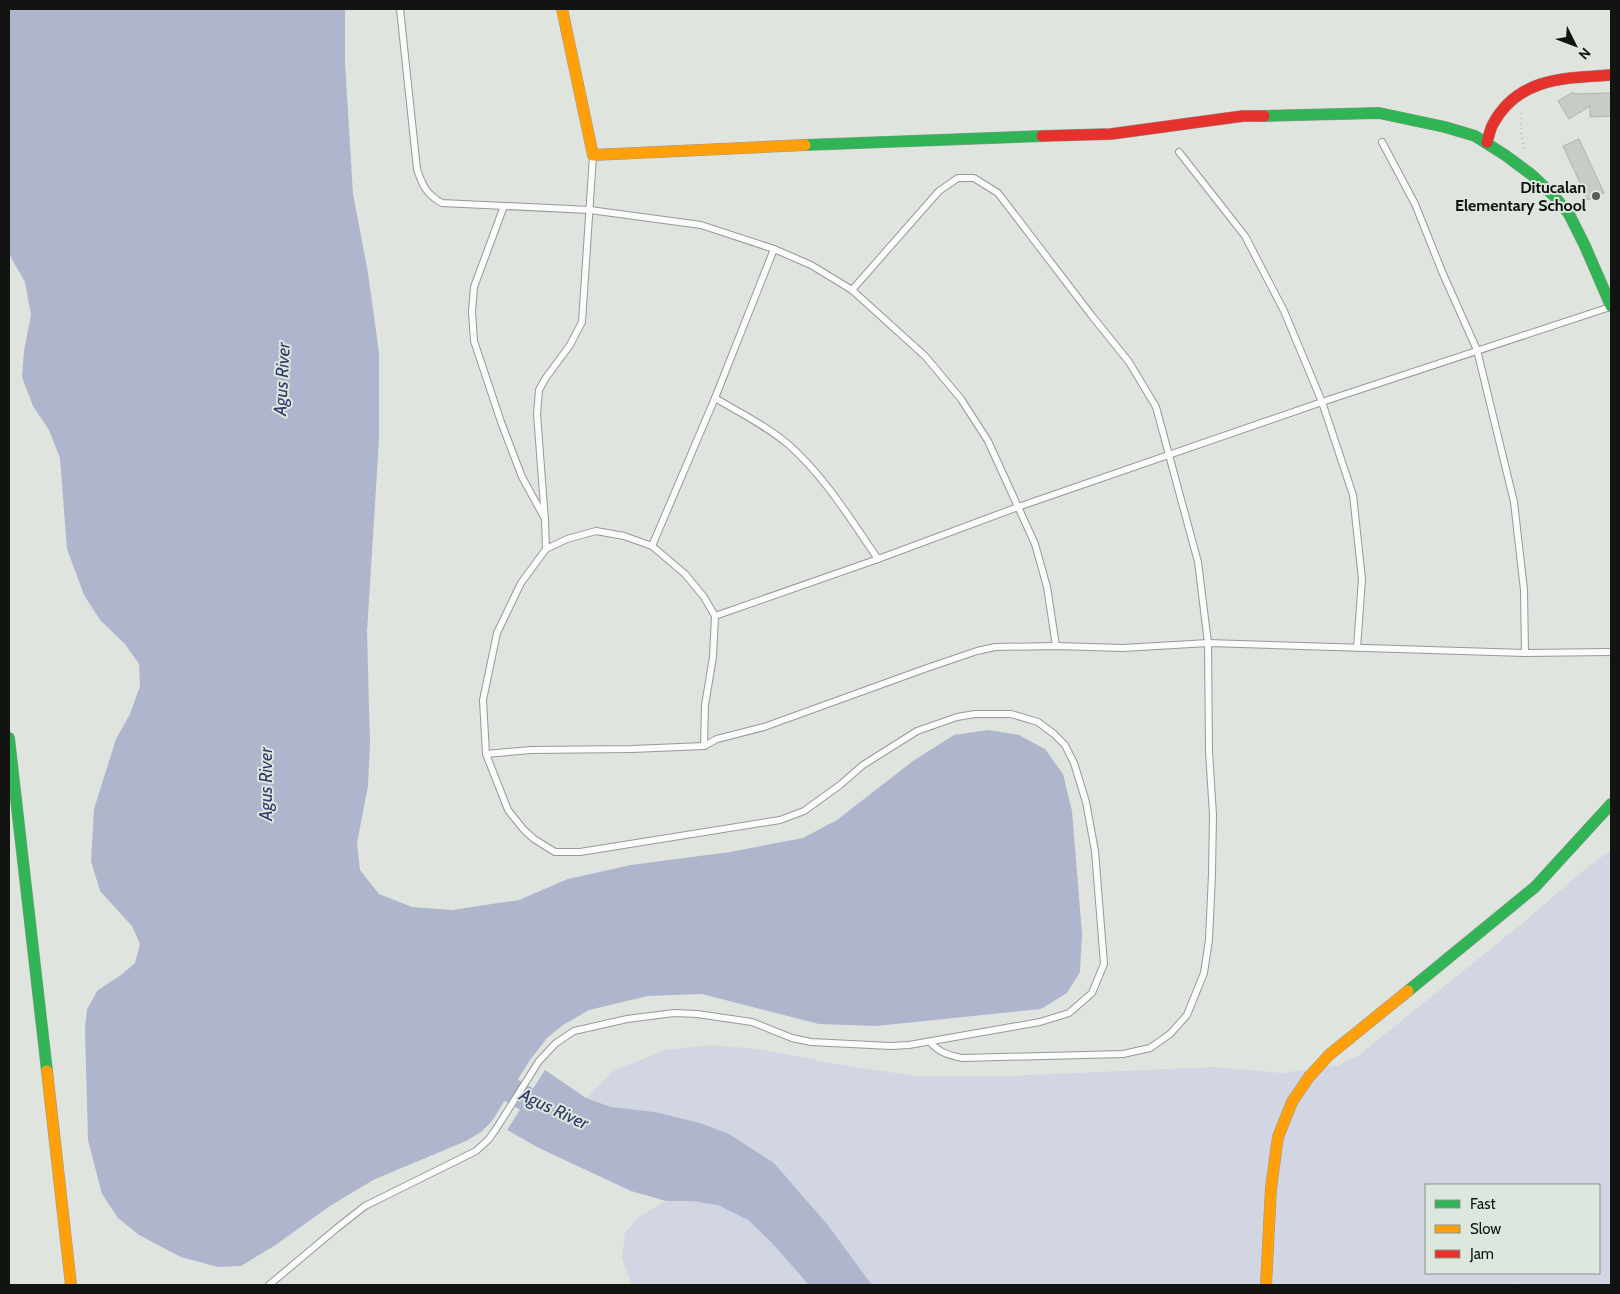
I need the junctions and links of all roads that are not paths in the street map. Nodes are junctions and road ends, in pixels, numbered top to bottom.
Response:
1 (400, 9) edge
2 (562, 9) edge
3 (1611, 75) edge
4 (1382, 142) dead end
5 (1487, 142) junction
6 (1179, 152) dead end
7 (593, 155) junction
8 (504, 206) junction
9 (590, 210) junction
10 (774, 249) junction
11 (852, 290) junction
12 (1611, 306) edge
13 (1477, 350) junction
14 (715, 398) junction
15 (1322, 402) junction
16 (1169, 456) junction
17 (1018, 507) junction
18 (545, 520) junction
19 (652, 546) junction
20 (546, 549) junction
21 (878, 559) junction
22 (716, 616) junction
23 (1208, 643) junction
24 (1056, 646) junction
25 (1357, 648) junction
26 (1611, 652) edge
27 (1525, 654) junction
28 (9, 738) edge
29 (704, 746) junction
30 (486, 754) junction
31 (1611, 804) edge
32 (931, 1043) junction
33 (71, 1285) edge
34 (269, 1285) edge
35 (1266, 1285) edge

1 - 8 lane
2 - 7 street
3 - 5 street
4 - 13 lane
5 - 7 street
5 - 12 street
6 - 15 lane
7 - 9 lane
8 - 9 lane
8 - 18 lane
9 - 10 lane
9 - 18 lane
10 - 11 lane
10 - 14 lane
11 - 16 lane
11 - 17 lane
12 - 13 lane
13 - 15 lane
13 - 27 lane
14 - 19 lane
14 - 21 lane
15 - 16 lane
15 - 25 lane
16 - 17 lane
16 - 23 lane
17 - 21 lane
17 - 24 lane
18 - 20 lane
19 - 20 lane
19 - 22 lane
20 - 30 lane
21 - 22 lane
22 - 29 lane
23 - 24 lane
23 - 25 lane
23 - 32 lane
24 - 29 lane
25 - 27 lane
26 - 27 lane
28 - 33 street
29 - 30 lane
30 - 32 lane
31 - 35 street
32 - 34 lane

